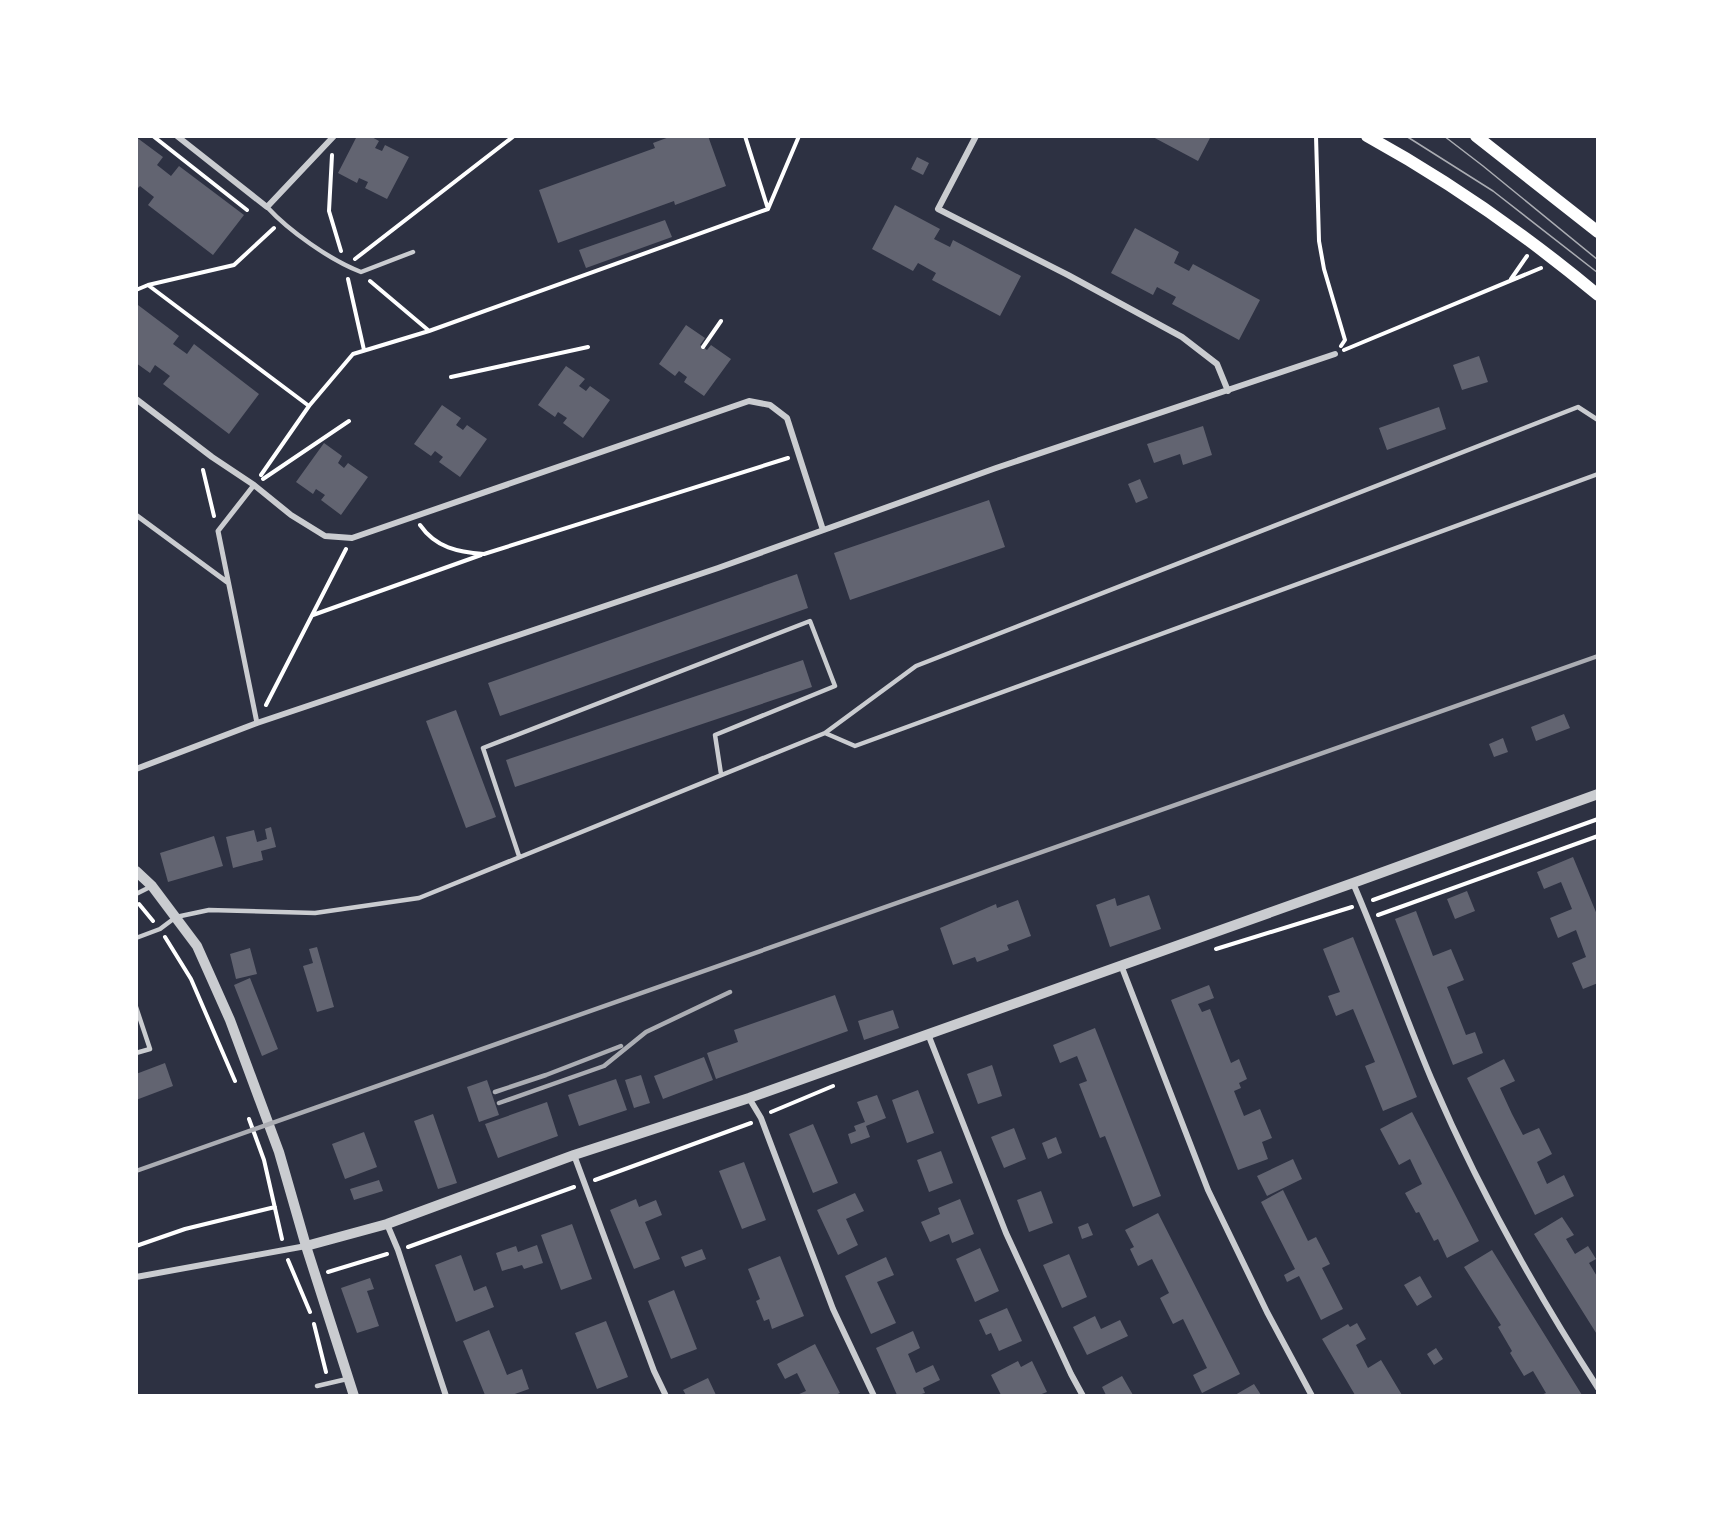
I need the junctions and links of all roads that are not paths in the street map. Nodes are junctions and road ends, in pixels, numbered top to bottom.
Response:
1 (177, 136) edge
2 (334, 136) edge
3 (976, 136) edge
4 (1366, 136) edge
5 (1476, 136) edge
6 (267, 207) junction
7 (1598, 232) edge
8 (413, 252) dead end
9 (1598, 295) edge
10 (1335, 354) road end
11 (1228, 391) junction
12 (136, 399) edge
13 (1598, 420) edge
14 (1598, 474) edge
15 (254, 484) junction
16 (136, 515) edge
17 (823, 530) junction
18 (227, 582) junction
19 (257, 723) junction
20 (825, 733) junction
21 (136, 770) edge
22 (721, 774) junction
23 (1597, 794) edge
24 (519, 856) junction
25 (136, 871) edge
26 (1353, 883) junction
27 (152, 886) junction
28 (136, 894) edge
29 (176, 917) junction
30 (136, 938) edge
31 (1121, 965) junction
32 (136, 1007) edge
33 (928, 1034) junction
34 (136, 1053) edge
35 (749, 1098) junction
36 (574, 1155) junction
37 (387, 1224) junction
38 (306, 1246) junction
39 (136, 1277) edge
40 (349, 1379) junction
41 (317, 1386) dead end
42 (1598, 1388) edge
43 (354, 1395) edge
44 (446, 1395) edge
45 (666, 1395) edge
46 (874, 1395) edge
47 (1083, 1395) edge
48 (1312, 1395) edge

1 - 6 street
2 - 6 street
3 - 11 street
4 - 9 main road
5 - 7 main road
6 - 8 lane
10 - 11 street
11 - 17 street
12 - 15 street
13 - 20 lane
14 - 20 lane
15 - 17 street
15 - 18 street
16 - 18 street
17 - 19 street
18 - 19 street
19 - 21 street
20 - 22 lane
22 - 24 lane
22 - 24 lane
23 - 26 street
24 - 29 lane
25 - 27 street
26 - 31 street
26 - 42 street
27 - 28 lane
27 - 29 street
29 - 30 lane
29 - 38 street
31 - 33 street
31 - 48 street
32 - 34 lane
33 - 35 street
33 - 47 street
35 - 36 street
35 - 46 street
36 - 37 street
36 - 45 street
37 - 38 street
37 - 44 street
38 - 39 street
38 - 40 street
40 - 41 lane
40 - 43 street

